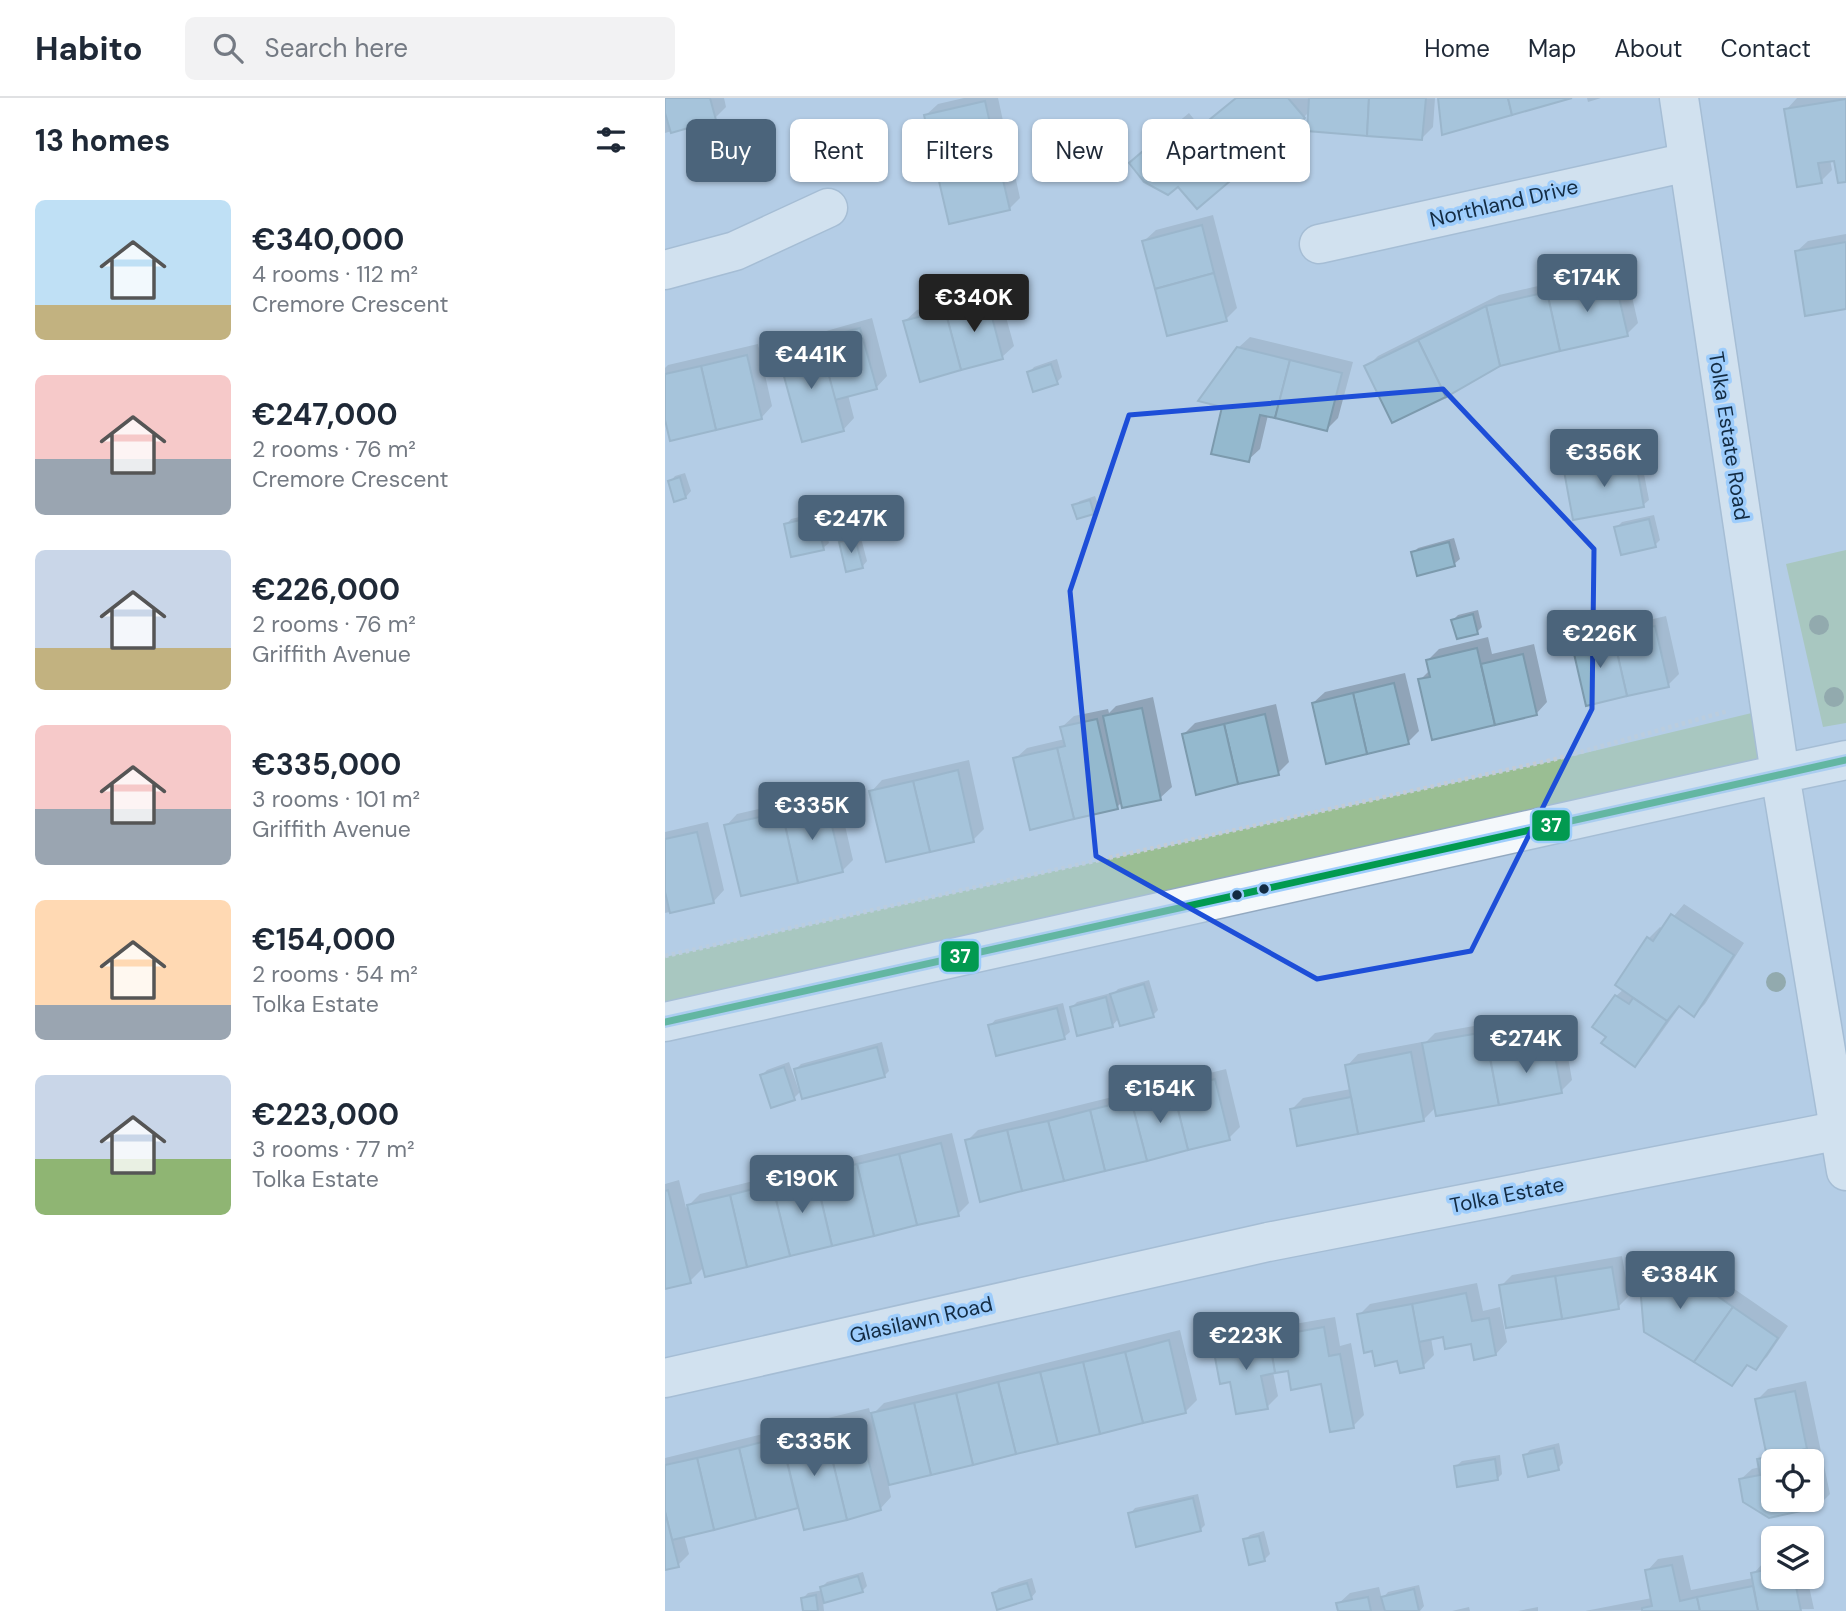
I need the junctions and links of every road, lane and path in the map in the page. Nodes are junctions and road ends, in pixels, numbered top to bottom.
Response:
1 (1679, 98) edge
2 (1688, 162) junction
3 (828, 208) dead end
4 (1319, 244) dead end
5 (665, 270) edge
6 (1769, 700) junction
7 (1846, 760) edge
8 (1780, 774) junction
9 (665, 956) edge
10 (665, 1022) edge
11 (1842, 1130) edge
12 (1846, 1171) edge
13 (1178, 1262) joint
14 (665, 1378) edge

1 - 2 street, Tolka Estate Road
2 - 4 street, Northland Drive
2 - 6 street, Tolka Estate Road
3 - 5 street
6 - 8 street, Tolka Estate Road
6 - 9 path
7 - 8 street
8 - 10 street
8 - 11 street
11 - 12 street
11 - 13 street, Tolka Estate
13 - 14 street, Glasilawn Road

